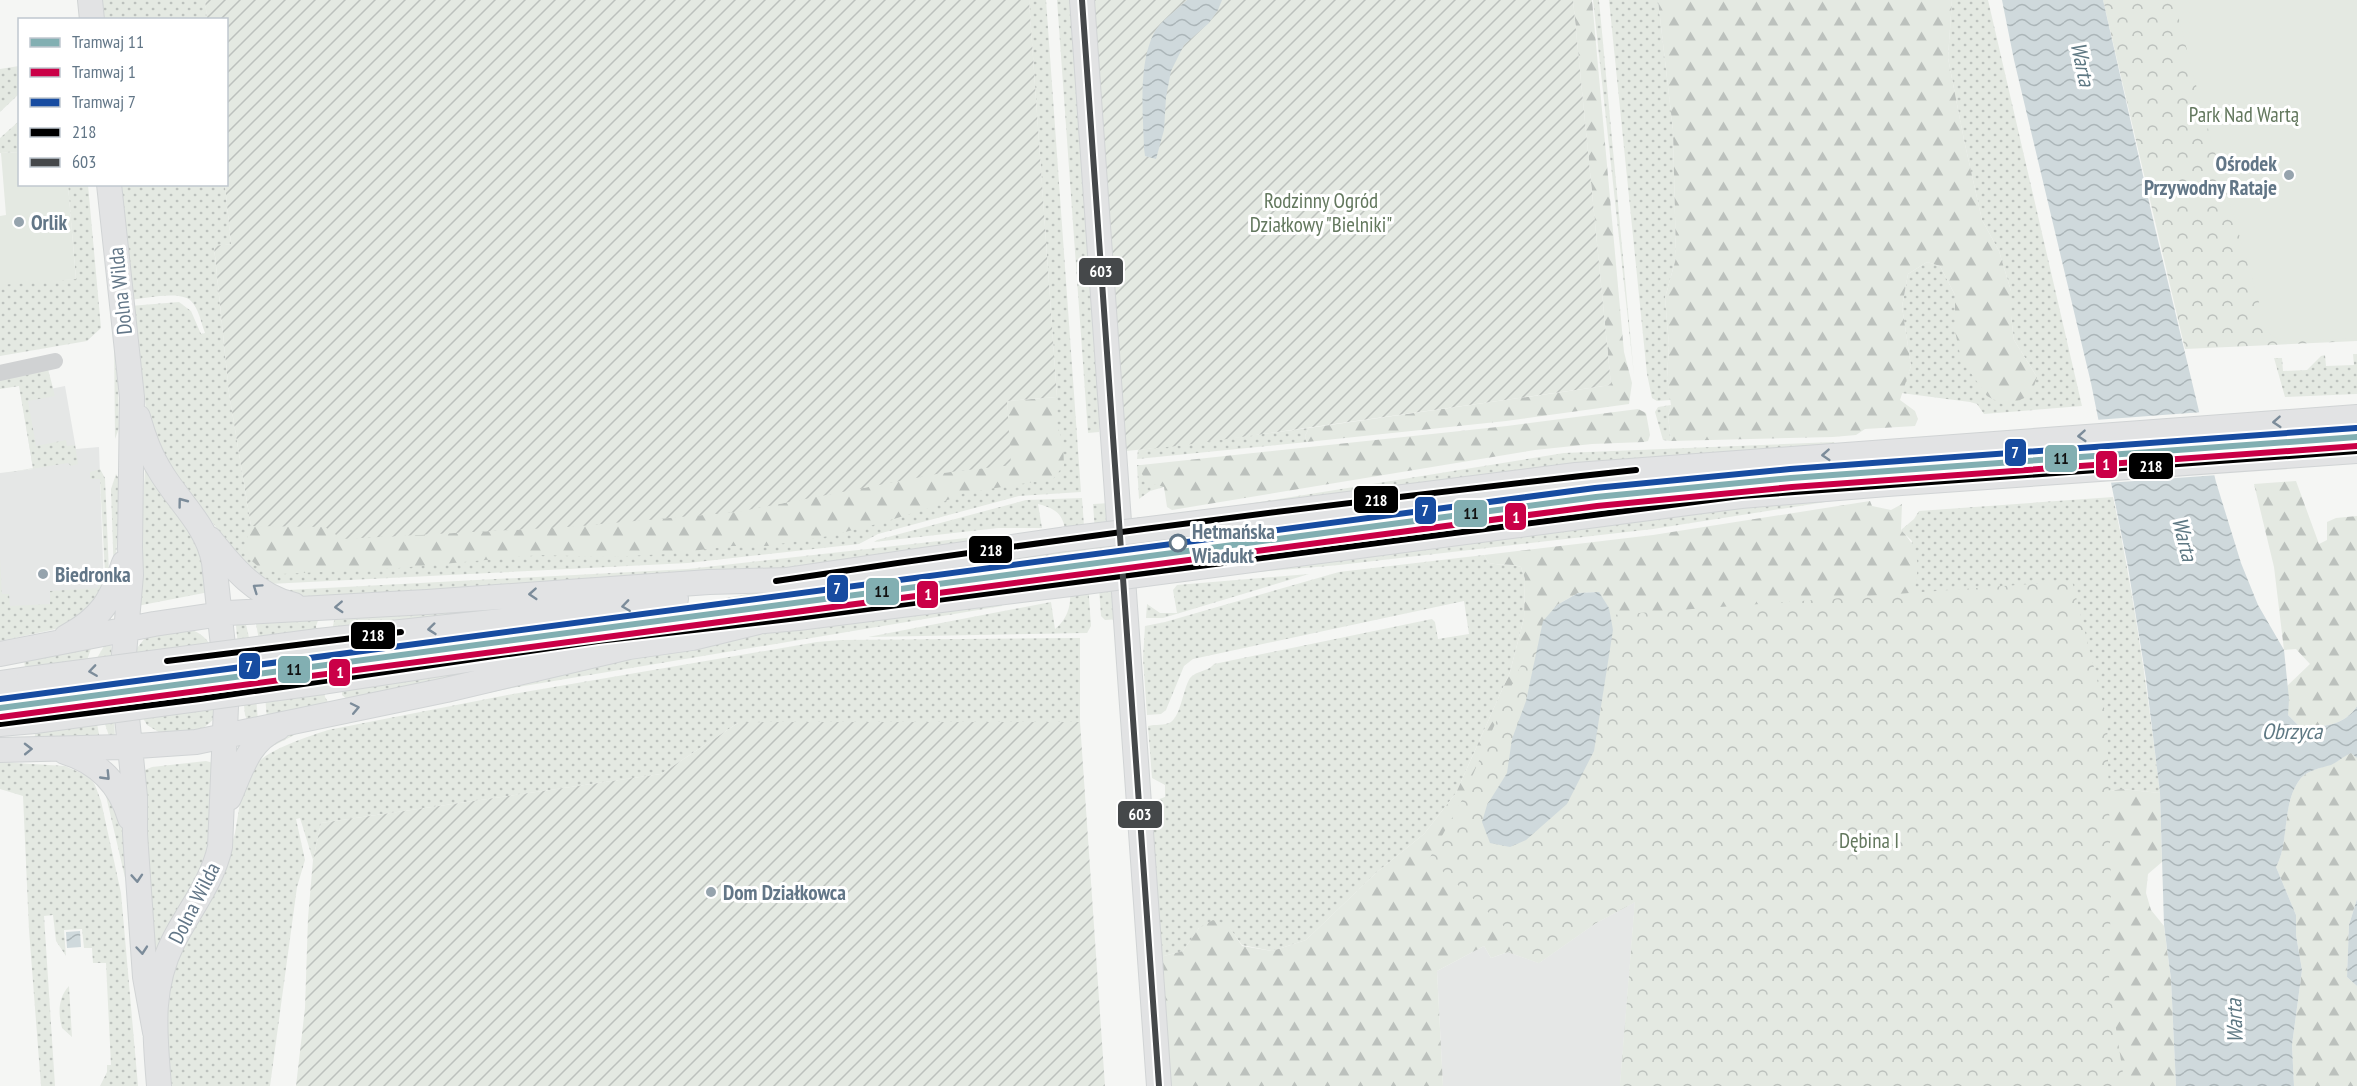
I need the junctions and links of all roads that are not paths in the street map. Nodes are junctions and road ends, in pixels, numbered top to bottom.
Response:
1 (90, 0) edge
2 (1082, 0) edge
3 (92, 18) edge
4 (109, 186) edge
5 (55, 361) dead end
6 (0, 373) edge
7 (132, 397) junction
8 (2346, 417) edge
9 (2347, 451) edge
10 (202, 530) junction
11 (130, 547) junction
12 (787, 580) junction
13 (311, 608) junction
14 (220, 614) junction
15 (758, 622) junction
16 (127, 630) junction
17 (45, 645) junction
18 (0, 654) edge
19 (0, 683) edge
20 (298, 720) junction
21 (0, 724) edge
22 (226, 735) junction
23 (130, 746) junction
24 (55, 749) junction
25 (0, 750) edge
26 (222, 817) junction
27 (135, 834) junction
28 (155, 1032) junction
29 (159, 1086) edge
30 (1159, 1086) edge

1 - 3 main road
2 - 30 main road
4 - 7 main road, Dolna Wilda
5 - 6 street
10 -> 7 main road, Dolna Wilda
7 - 11 main road, Dolna Wilda
8 -> 12 main road, bridge
9 - 15 main road, bridge
13 -> 10 main road
10 - 14 main road, Dolna Wilda
11 - 16 main road, Dolna Wilda
11 - 17 main road
12 -> 13 main road
12 -> 19 main road, bridge
13 - 14 main road
14 - 16 main road
14 - 22 main road, Dolna Wilda
20 -> 15 main road
15 - 21 main road, bridge
16 - 17 main road
16 - 23 main road, Dolna Wilda
17 - 18 main road
20 - 22 main road
20 - 26 main road
22 - 23 main road
22 - 26 main road, Dolna Wilda
23 - 24 main road
23 - 27 main road, Dolna Wilda
25 -> 24 main road
24 -> 27 main road
26 - 28 main road, Dolna Wilda
27 -> 28 main road, Dolna Wilda
28 - 29 main road, Dolna Wilda

